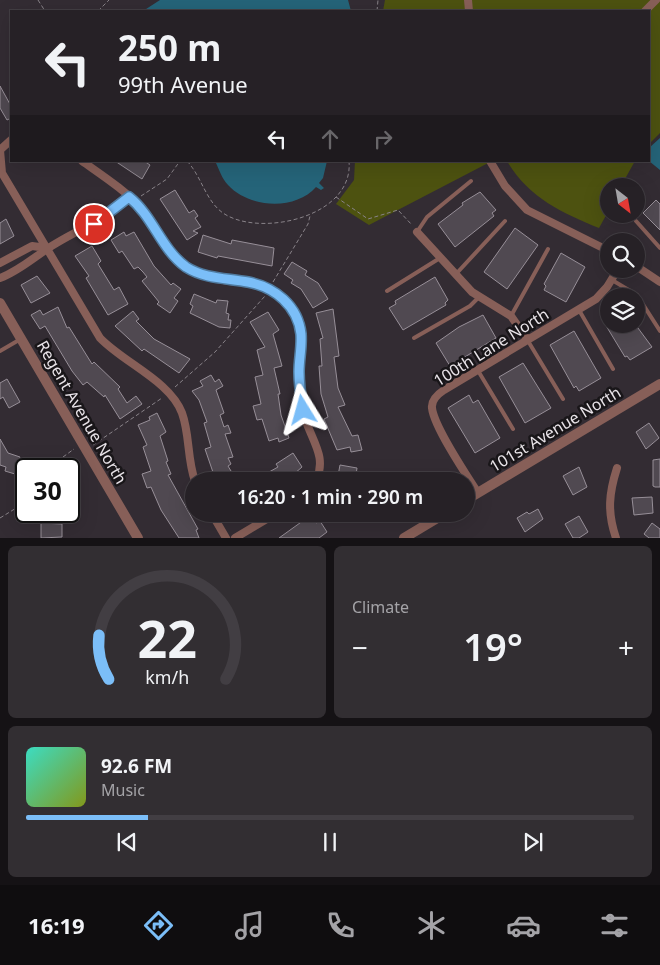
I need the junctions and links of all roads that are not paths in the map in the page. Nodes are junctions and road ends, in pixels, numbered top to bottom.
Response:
1 (656, 0) edge
2 (646, 10) edge
3 (10, 141) edge
4 (83, 162) edge
5 (491, 162) edge
6 (471, 182) dead end
7 (132, 199) junction
8 (506, 221) dead end
9 (637, 223) edge
10 (417, 232) joint
11 (600, 246) edge
12 (47, 248) junction
13 (660, 248) edge
14 (548, 249) dead end
15 (440, 258) junction
16 (0, 262) edge
17 (645, 272) edge
18 (456, 275) junction
19 (0, 278) edge
20 (612, 280) joint
21 (660, 282) edge
22 (387, 291) dead end
23 (479, 297) junction
24 (0, 303) edge
25 (579, 309) junction
26 (511, 316) junction
27 (660, 331) edge
28 (414, 338) dead end
29 (21, 339) junction
30 (527, 339) junction
31 (0, 351) edge
32 (613, 369) dead end
33 (477, 370) junction
34 (660, 384) edge
35 (563, 399) dead end
36 (513, 429) dead end
37 (617, 468) dead end
38 (193, 472) edge
39 (318, 472) edge
40 (478, 494) junction
41 (475, 496) edge
42 (217, 522) edge
43 (262, 522) edge
44 (431, 522) edge
45 (138, 538) edge
46 (226, 538) edge
47 (235, 538) edge
48 (404, 538) edge
49 (616, 538) edge

1 - 2 street
3 - 12 street
4 - 7 street
5 - 11 street
6 - 10 lane
7 - 12 street
7 - 39 street
8 - 18 lane
9 - 13 lane
10 - 15 street
12 - 16 street
12 - 19 street
12 - 38 street
14 - 26 lane
15 - 18 street
15 - 22 lane
17 - 21 street
18 - 23 street
20 - 25 street, 100th Lane North
20 - 27 lane
23 - 26 street
23 - 28 lane
24 - 29 street, Regent Avenue North
25 - 30 street, 100th Lane North
25 - 32 lane
26 - 30 street
29 - 31 lane
29 - 45 street, Regent Avenue North
30 - 33 street, 100th Lane North
30 - 35 lane
33 - 36 lane
33 - 40 street, 100th Lane North
34 - 40 street, 101st Avenue North
37 - 49 street
40 - 41 street, 101st Avenue North
42 - 46 street
43 - 47 street
44 - 48 street

